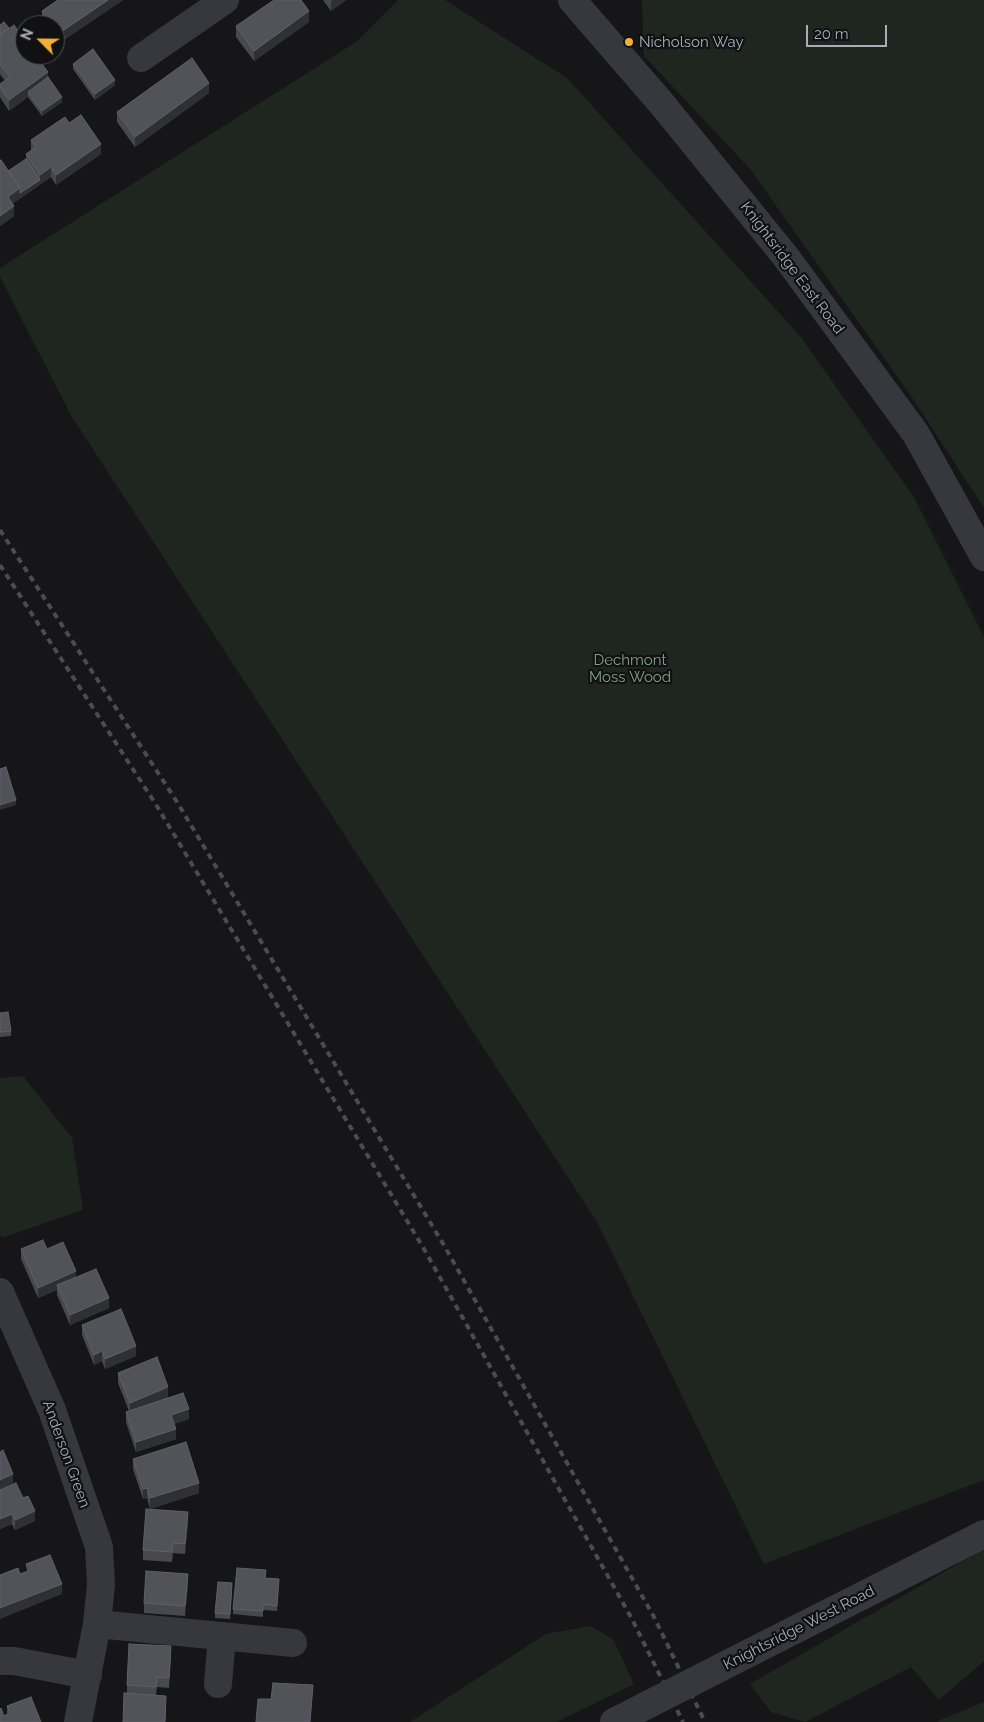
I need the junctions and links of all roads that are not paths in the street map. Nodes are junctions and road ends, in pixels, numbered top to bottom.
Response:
1 (225, 0) edge
2 (572, 0) edge
3 (141, 58) dead end
4 (984, 557) edge
5 (0, 1292) edge
6 (984, 1534) edge
7 (97, 1624) junction
8 (222, 1636) junction
9 (294, 1643) dead end
10 (0, 1661) edge
11 (88, 1675) junction
12 (218, 1684) dead end
13 (78, 1722) edge
14 (614, 1722) edge

1 - 3 street
2 - 4 street, Knightsridge East Road
5 - 7 street, Anderson Green
6 - 14 street, Knightsridge West Road, bridge
7 - 8 street
7 - 11 street, Anderson Green
8 - 9 street
8 - 12 street
10 - 11 street
11 - 13 street, Anderson Green

